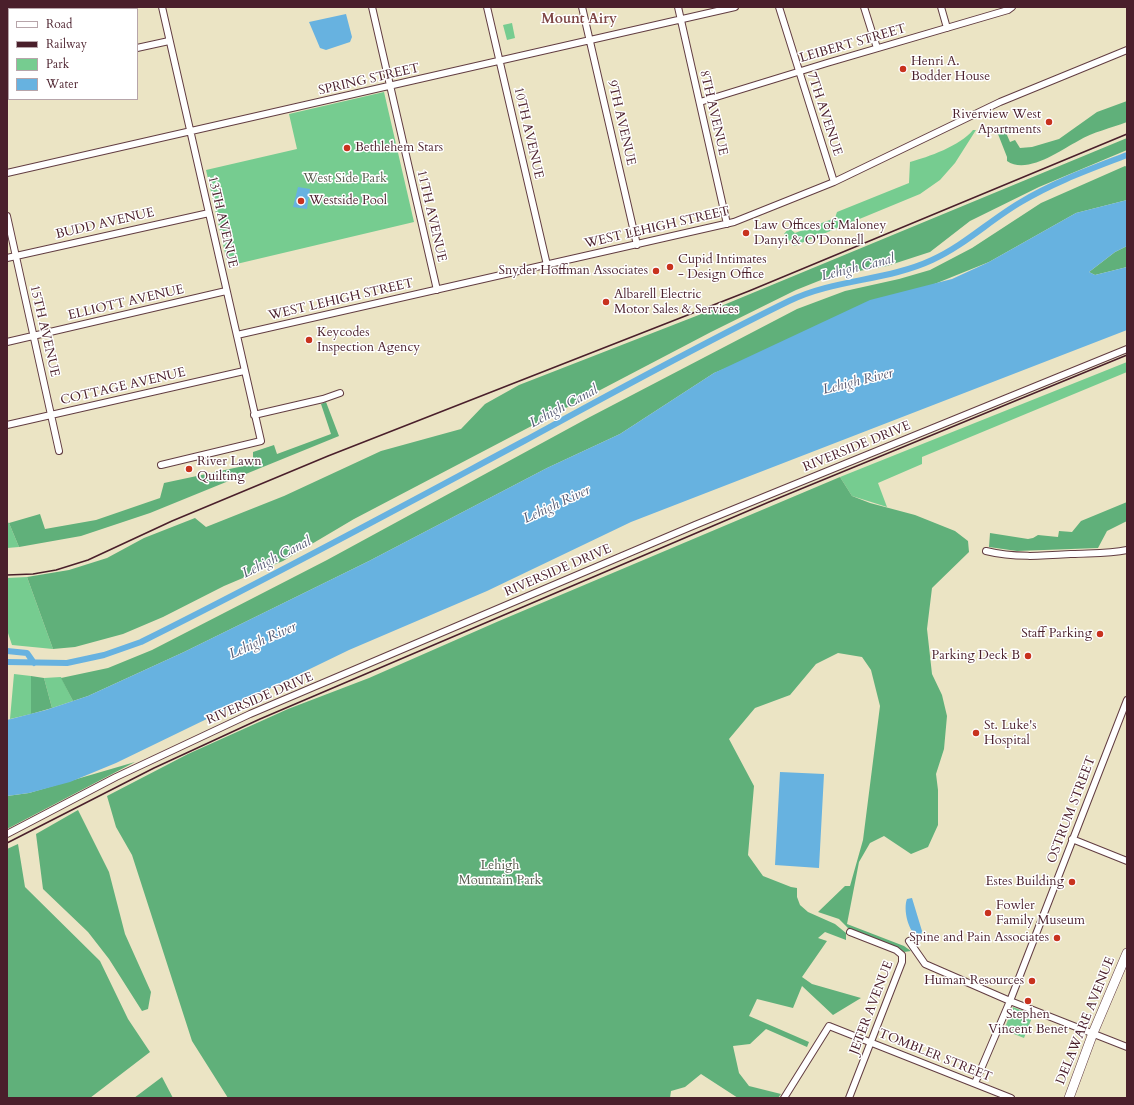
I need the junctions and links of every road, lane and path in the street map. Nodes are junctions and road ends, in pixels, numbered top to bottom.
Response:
1 (162, 7) edge
2 (372, 7) edge
3 (487, 7) edge
4 (582, 7) edge
5 (678, 7) edge
6 (735, 7) edge
7 (779, 7) edge
8 (864, 7) edge
9 (941, 7) edge
10 (1012, 7) edge
11 (681, 19) junction
12 (947, 28) junction
13 (590, 40) junction
14 (169, 41) junction
15 (138, 48) edge
16 (877, 48) junction
17 (1127, 50) edge
18 (500, 60) junction
19 (799, 71) junction
20 (390, 86) junction
21 (700, 102) junction
22 (190, 131) junction
23 (7, 173) edge
24 (834, 182) junction
25 (209, 212) junction
26 (7, 216) edge
27 (727, 224) junction
28 (638, 245) junction
29 (16, 256) junction
30 (7, 258) edge
31 (547, 265) junction
32 (437, 290) junction
33 (226, 291) junction
34 (236, 335) junction
35 (34, 336) junction
36 (7, 342) edge
37 (1127, 349) edge
38 (244, 371) junction
39 (340, 393) dead end
40 (254, 414) junction
41 (52, 415) junction
42 (7, 425) edge
43 (59, 451) dead end
44 (160, 465) dead end
45 (986, 550) dead end
46 (1127, 550) edge
47 (1127, 700) edge
48 (1125, 713) edge
49 (7, 834) edge
50 (1072, 839) junction
51 (1127, 861) edge
52 (850, 932) dead end
53 (909, 941) dead end
54 (1127, 953) edge
55 (1010, 1001) junction
56 (1093, 1033) junction
57 (872, 1043) junction
58 (1127, 1048) edge
59 (975, 1083) junction
60 (784, 1098) edge
61 (849, 1098) edge
62 (1011, 1098) edge
63 (1069, 1098) edge

1 - 14 street, 13TH AVENUE
2 - 20 street, 11TH AVENUE
3 - 18 street, 10TH AVENUE
4 - 13 street, 9TH AVENUE
5 - 11 street, 8TH AVENUE
6 - 11 street, SPRING STREET
7 - 19 street, 7TH AVENUE
8 - 16 street
9 - 12 street
10 - 12 street, LEIBERT STREET
11 - 13 street, SPRING STREET
11 - 21 street, 8TH AVENUE
12 - 16 street, LEIBERT STREET
13 - 18 street, SPRING STREET
13 - 28 street, 9TH AVENUE
14 - 15 street
14 - 22 street, 13TH AVENUE
16 - 19 street, LEIBERT STREET
17 - 24 street, WEST LEHIGH STREET
18 - 20 street, SPRING STREET
18 - 31 street, 10TH AVENUE
19 - 21 street, LEIBERT STREET
19 - 24 street, 7TH AVENUE
20 - 22 street, SPRING STREET
20 - 32 street, 11TH AVENUE
21 - 27 street, 8TH AVENUE
22 - 23 street, SPRING STREET
22 - 25 street, 13TH AVENUE
24 - 27 street, WEST LEHIGH STREET
25 - 29 street, BUDD AVENUE
25 - 33 street, 13TH AVENUE
26 - 29 street, 15TH AVENUE
27 - 28 street, WEST LEHIGH STREET
28 - 31 street, WEST LEHIGH STREET
29 - 30 street, BUDD AVENUE
29 - 35 street, 15TH AVENUE
31 - 32 street, WEST LEHIGH STREET
32 - 34 street, WEST LEHIGH STREET
33 - 34 street, 13TH AVENUE
33 - 35 street, ELLIOTT AVENUE
34 - 38 street, 13TH AVENUE
35 - 36 street, ELLIOTT AVENUE
35 - 41 street, 15TH AVENUE
37 - 49 street, RIVERSIDE DRIVE
38 - 40 street, 13TH AVENUE
38 - 41 street, COTTAGE AVENUE
39 - 40 street
40 - 44 street, 13TH AVENUE
41 - 42 street, COTTAGE AVENUE
41 - 43 street, 15TH AVENUE
45 - 46 street
47 - 48 street, OSTRUM STREET
48 - 50 street, OSTRUM STREET
50 - 51 street
50 - 55 street, OSTRUM STREET
52 - 57 street, JETER AVENUE
53 - 55 street
54 - 56 main road, DELAWARE AVENUE
55 - 56 street
55 - 59 street, OSTRUM STREET
56 - 58 street
56 - 63 main road, DELAWARE AVENUE
57 - 59 street, TOMBLER STREET
57 - 60 street, TOMBLER STREET
57 - 61 street, JETER AVENUE
59 - 62 street, TOMBLER STREET

